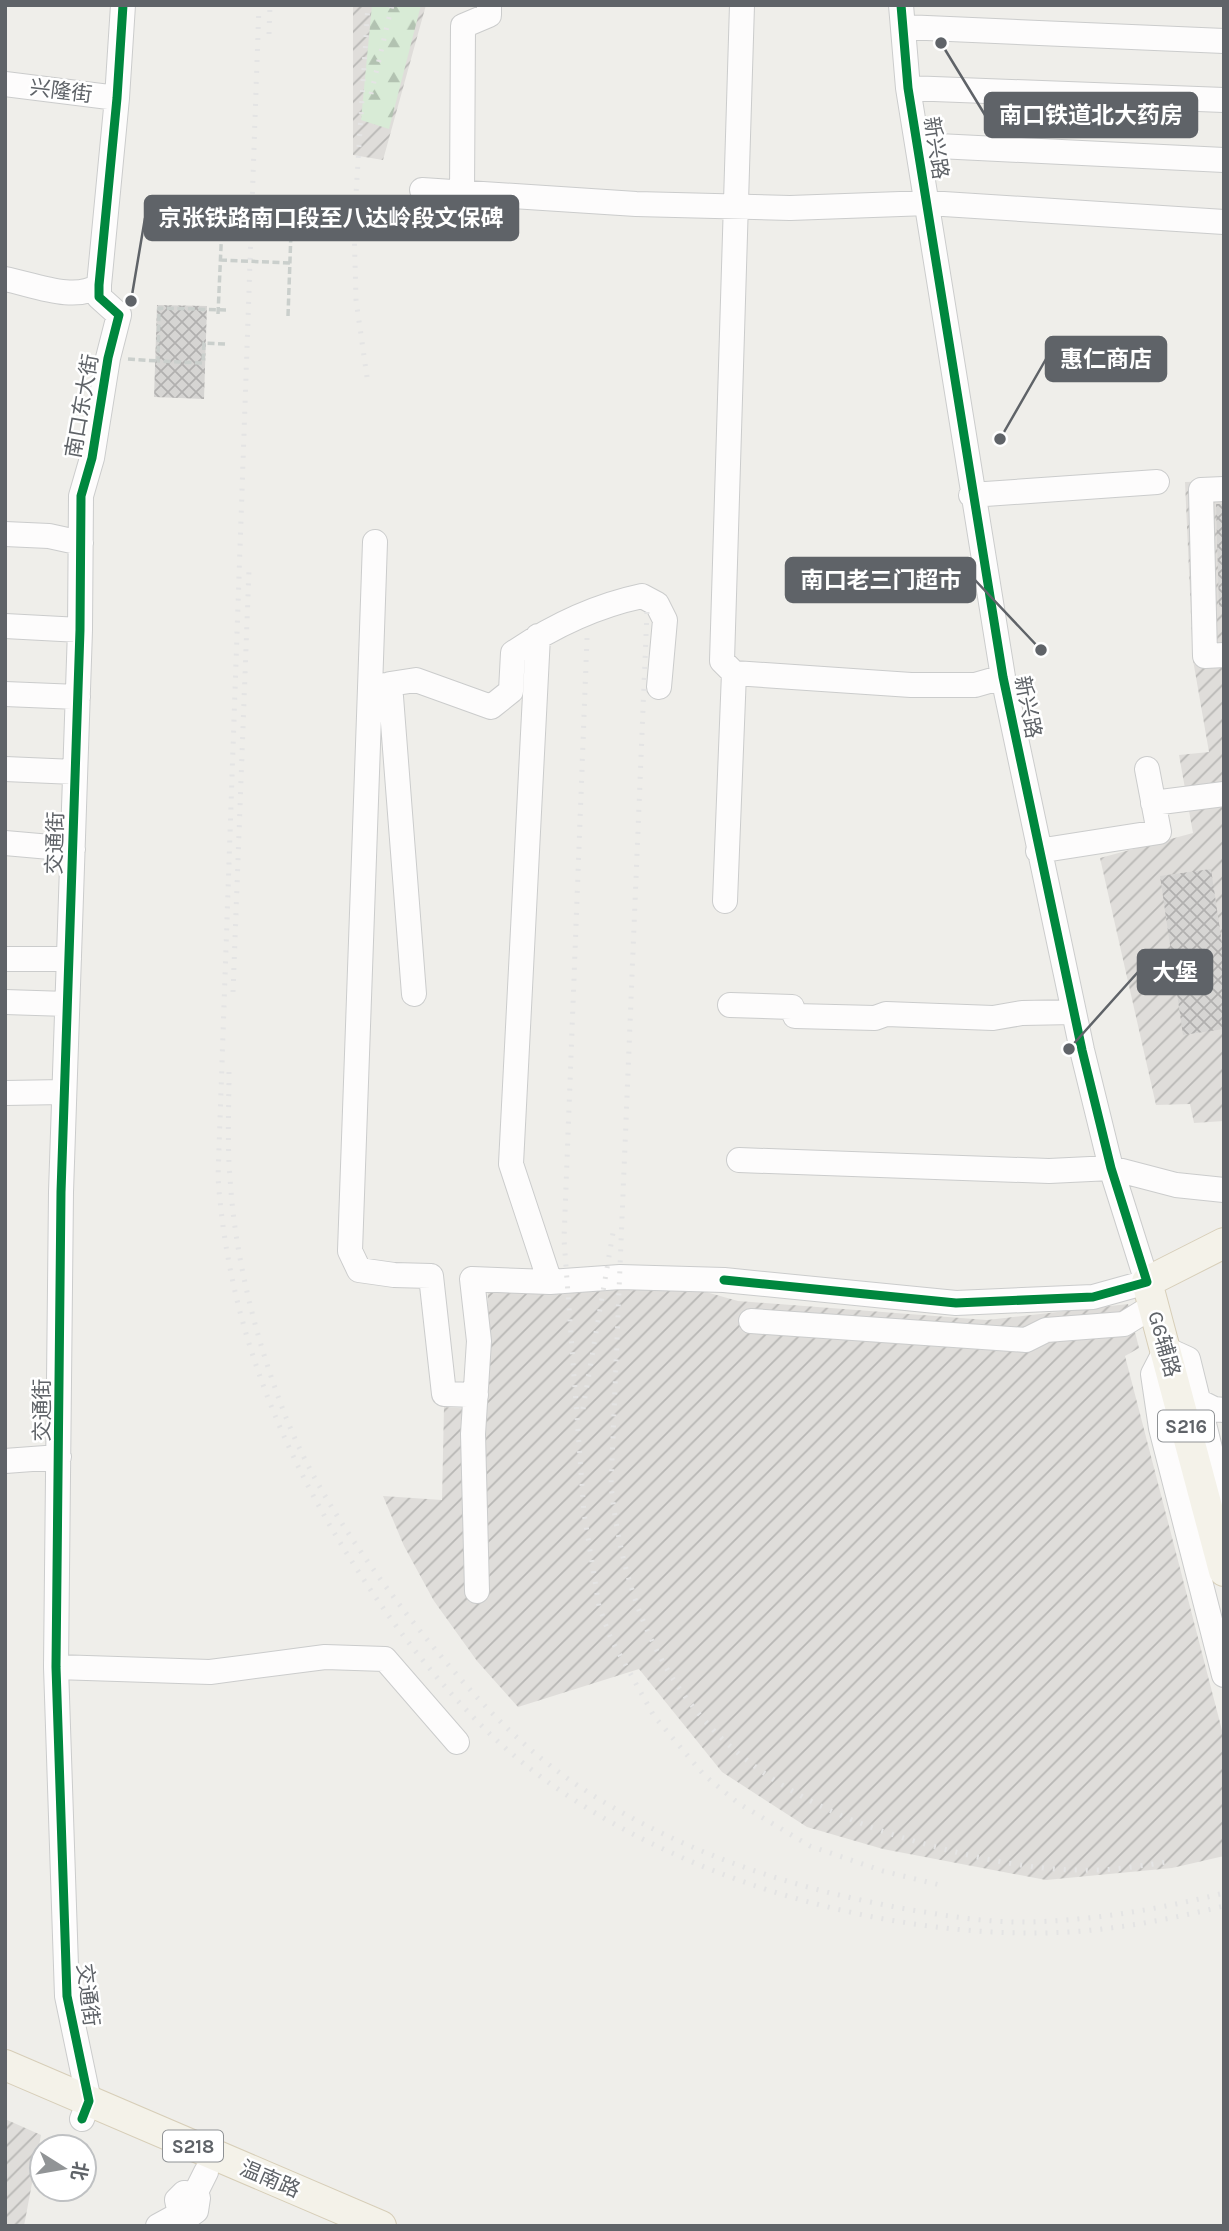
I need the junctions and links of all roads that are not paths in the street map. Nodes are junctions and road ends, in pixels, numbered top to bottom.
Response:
1 (123, 5) edge
2 (489, 5) edge
3 (741, 5) edge
4 (902, 16) edge
5 (1224, 41) edge
6 (5, 83) edge
7 (908, 88) junction
8 (117, 98) junction
9 (1224, 100) edge
10 (918, 145) junction
11 (1224, 160) edge
12 (422, 190) dead end
13 (461, 194) junction
14 (928, 203) junction
15 (735, 207) junction
16 (1224, 222) edge
17 (5, 279) edge
18 (99, 285) junction
19 (1157, 482) dead end
20 (1224, 489) edge
21 (971, 495) dead end
22 (5, 534) edge
23 (375, 542) dead end
24 (81, 543) junction
25 (5, 626) edge
26 (80, 630) junction
27 (538, 636) junction
28 (1224, 655) edge
29 (734, 673) junction
30 (1003, 677) junction
31 (380, 686) junction
32 (659, 687) dead end
33 (5, 694) edge
34 (78, 698) junction
35 (5, 769) edge
36 (1147, 769) dead end
37 (75, 772) junction
38 (1224, 794) edge
39 (1153, 803) junction
40 (5, 843) edge
41 (73, 849) junction
42 (1038, 851) junction
43 (725, 901) dead end
44 (5, 959) edge
45 (69, 959) junction
46 (414, 994) dead end
47 (5, 1002) edge
48 (67, 1004) junction
49 (730, 1005) dead end
50 (1074, 1012) junction
51 (64, 1092) junction
52 (5, 1093) edge
53 (739, 1160) dead end
54 (1111, 1168) junction
55 (1224, 1190) edge
56 (1224, 1243) edge
57 (550, 1282) junction
58 (1150, 1294) junction
59 (751, 1321) dead end
60 (1166, 1349) junction
61 (476, 1395) junction
62 (1196, 1400) junction
63 (1224, 1410) edge
64 (59, 1457) junction
65 (5, 1461) edge
66 (1224, 1505) edge
67 (1224, 1571) edge
68 (477, 1591) dead end
69 (56, 1667) junction
70 (1224, 1675) edge
71 (457, 1742) dead end
72 (5, 2065) edge
73 (5, 2087) edge
74 (85, 2110) junction
75 (193, 2204) edge
76 (158, 2226) edge
77 (332, 2226) edge
78 (381, 2226) edge

1 - 8 street
2 - 13 street
3 - 15 street
4 - 5 street
4 - 7 street, 新兴路
6 - 8 street, 兴隆街
7 - 9 street
7 - 10 street, 新兴路
8 - 18 street
10 - 11 street
10 - 14 street, 新兴路
12 - 13 street
13 - 15 street
14 - 15 street
14 - 16 street
14 - 30 street, 新兴路
15 - 29 street
17 - 18 street
18 - 24 street, 南口东大街
19 - 21 street
20 - 28 street
22 - 24 street
23 - 31 street
24 - 26 street, 南口东大街
25 - 26 street
26 - 34 street, 南口东大街
27 - 31 street
27 - 32 street
27 - 57 street
29 - 30 street
29 - 43 street
30 - 42 street, 新兴路
31 - 46 street
31 - 61 street
33 - 34 street
34 - 37 street, 交通街
35 - 37 street
36 - 39 street
37 - 41 street, 交通街
38 - 39 street
39 - 42 street
40 - 41 street
41 - 45 street, 交通街
42 - 50 street, 新兴路
44 - 45 street
45 - 48 street, 交通街
47 - 48 street
48 - 51 street, 交通街
49 - 50 street
50 - 54 street, 新兴路
51 - 52 street
51 - 64 street, 交通街
53 - 54 street
54 - 55 street
54 - 58 street, 新兴路
56 - 58 main road, G6辅路
57 - 58 street
57 - 61 street
58 - 59 street
58 - 60 main road, G6辅路 / S216
60 - 62 street
60 - 67 main road, G6辅路 / S216
60 - 70 street
61 - 68 street
62 - 63 street
62 - 66 street
64 - 65 street
64 - 69 street, 交通街
69 - 71 street
69 - 74 street, 交通街
72 - 74 main road, 温南路 / S218
73 - 74 main road, 温南路 / S218
74 - 75 main road, 温南路 / S218
74 - 78 main road, 温南路 / S218
75 - 76 street
75 - 77 main road, 温南路 / S218

